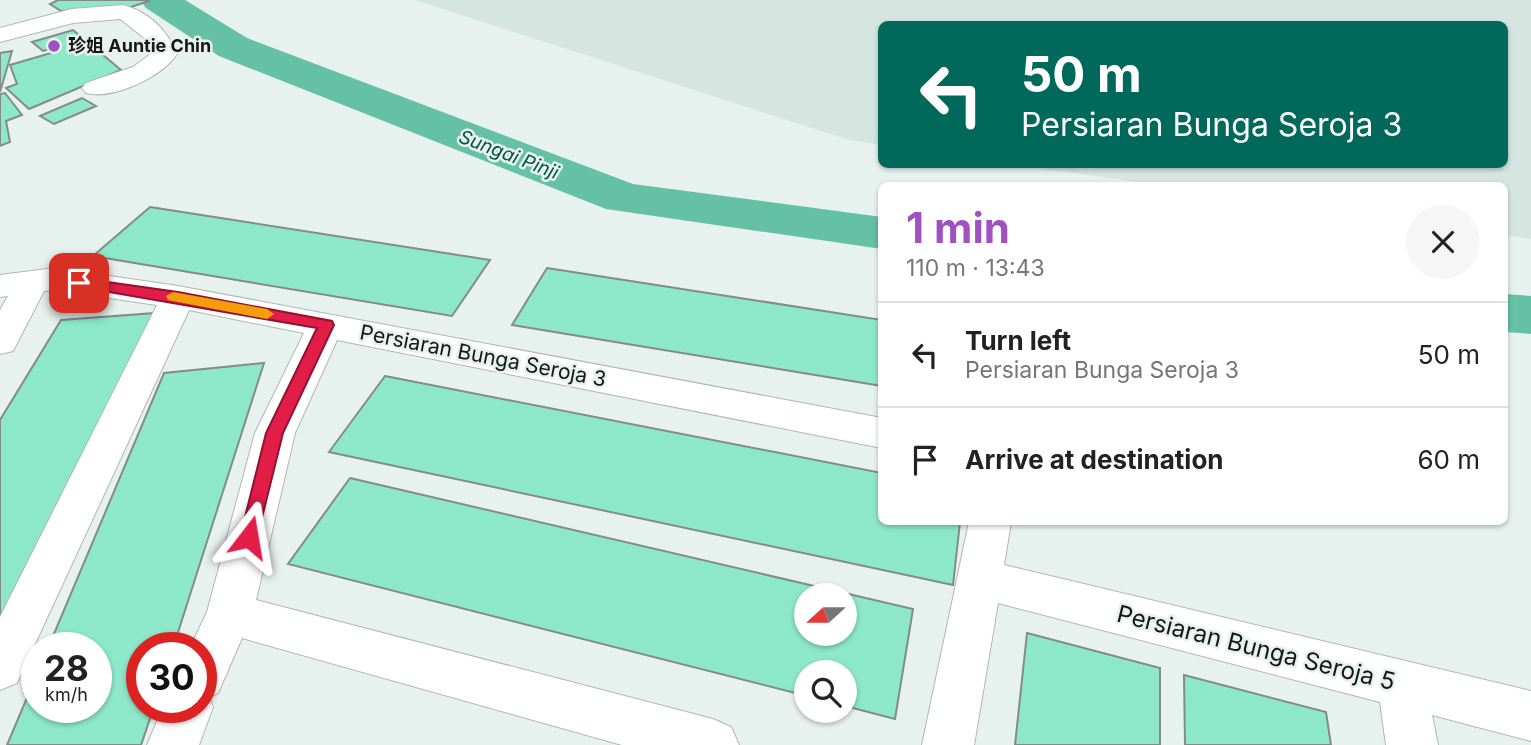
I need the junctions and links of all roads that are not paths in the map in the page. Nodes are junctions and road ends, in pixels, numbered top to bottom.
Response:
1 (0, 35) edge
2 (95, 88) dead end
3 (17, 283) edge
4 (178, 297) junction
5 (326, 325) junction
6 (0, 342) edge
7 (878, 432) edge
8 (990, 525) edge
9 (981, 579) junction
10 (230, 614) junction
11 (217, 642) edge
12 (0, 667) edge
13 (1402, 684) junction
14 (1531, 716) edge
15 (182, 723) edge
16 (173, 745) edge
17 (713, 745) edge
18 (948, 745) edge
19 (1412, 745) edge

1 - 2 street
3 - 4 street, Persiaran Bunga Seroja 3
3 - 6 street
4 - 5 street, Persiaran Bunga Seroja 3
4 - 12 street
5 - 7 street, Persiaran Bunga Seroja 3
5 - 10 street
8 - 9 street
9 - 13 street, Persiaran Bunga Seroja 5
9 - 18 street
10 - 11 street
10 - 17 street
13 - 14 street, Persiaran Bunga Seroja 5
13 - 19 street
15 - 16 street

